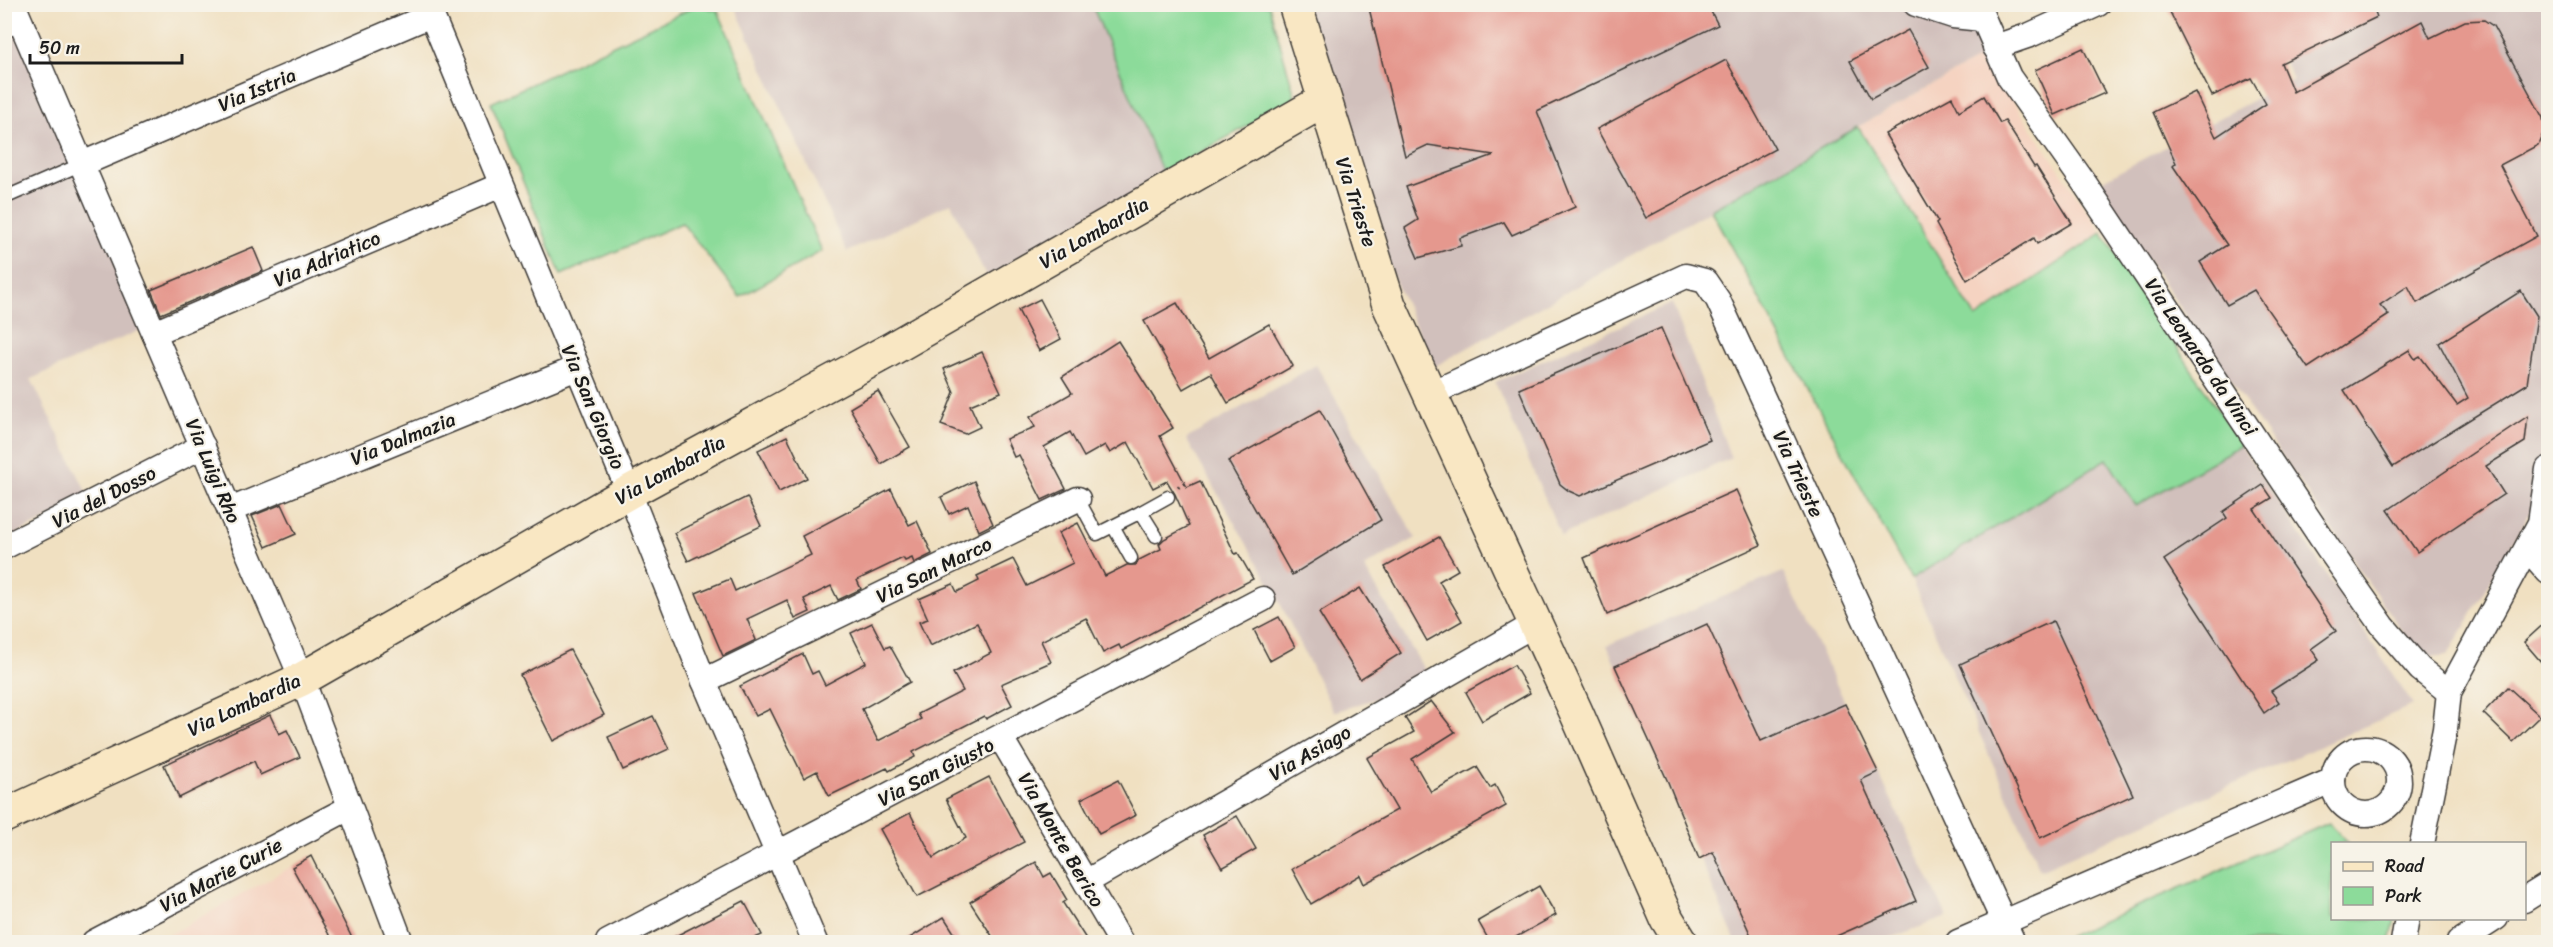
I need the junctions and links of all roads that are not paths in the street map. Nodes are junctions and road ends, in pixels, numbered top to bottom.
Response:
1 (1295, 4) edge
2 (1916, 4) edge
3 (2098, 4) edge
4 (429, 10) edge
5 (1979, 12) edge
6 (13, 20) edge
7 (1995, 47) junction
8 (1323, 101) junction
9 (82, 164) junction
10 (501, 185) junction
11 (4, 198) edge
12 (154, 333) junction
13 (577, 368) junction
14 (1430, 394) junction
15 (202, 446) junction
16 (2548, 469) edge
17 (629, 492) junction
18 (1168, 498) dead end
19 (1078, 499) joint
20 (230, 510) junction
21 (1142, 512) junction
22 (1113, 526) junction
23 (1156, 536) dead end
24 (4, 547) edge
25 (2528, 549) junction
26 (1131, 558) dead end
27 (2548, 572) edge
28 (1263, 599) dead end
29 (1535, 624) junction
30 (302, 679) junction
31 (704, 681) junction
32 (2449, 692) junction
33 (1001, 738) junction
34 (2333, 780) dead end
35 (349, 808) junction
36 (4, 816) edge
37 (2422, 842) edge
38 (777, 853) junction
39 (1086, 882) junction
40 (2548, 885) edge
41 (2526, 899) edge
42 (2493, 920) edge
43 (2009, 932) edge
44 (94, 942) edge
45 (401, 942) edge
46 (608, 942) edge
47 (815, 942) edge
48 (1121, 942) edge
49 (1681, 942) edge
50 (1958, 942) edge
51 (2459, 942) edge

1 - 8 street, Via Trieste
2 - 5 street
3 - 7 street
4 - 9 street, Via Istria
4 - 10 street, Via San Giorgio
5 - 7 street, Via Leonardo da Vinci
6 - 9 street, Via Luigi Rho
7 - 32 street, Via Leonardo da Vinci
8 - 14 street, Via Trieste
8 - 17 street, Via Lombardia
9 - 11 lane
9 - 12 street, Via Luigi Rho
10 - 12 street, Via Adriatico
10 - 13 street, Via San Giorgio
12 - 15 street, Via Luigi Rho
13 - 17 street, Via San Giorgio
13 - 20 street, Via Dalmazia
14 - 29 street, Via Trieste
14 - 43 street, Via Trieste
15 - 20 street, Via Luigi Rho
15 - 24 street, Via del Dosso
16 - 25 street
17 - 30 street, Via Lombardia
17 - 31 street, Via San Giorgio
18 - 21 lane
19 - 22 lane, Via San Marco
19 - 31 street, Via San Marco
20 - 30 street, Via Luigi Rho
21 - 22 lane
21 - 23 lane
22 - 26 lane
25 - 27 street
25 - 32 street
28 - 33 street, Via San Giusto
29 - 39 street, Via Asiago
29 - 49 street, Via Trieste
30 - 35 street, Via Luigi Rho
30 - 36 street, Via Lombardia
31 - 38 street, Via San Giorgio
32 - 37 street
33 - 38 street, Via San Giusto
33 - 39 street, Via Monte Berico
34 - 43 street
35 - 44 street, Via Marie Curie
35 - 45 street, Via Luigi Rho
38 - 46 street, Via San Giusto
38 - 47 street, Via San Giorgio
39 - 48 street, Via Monte Berico
40 - 41 street
42 - 51 street
43 - 50 street

